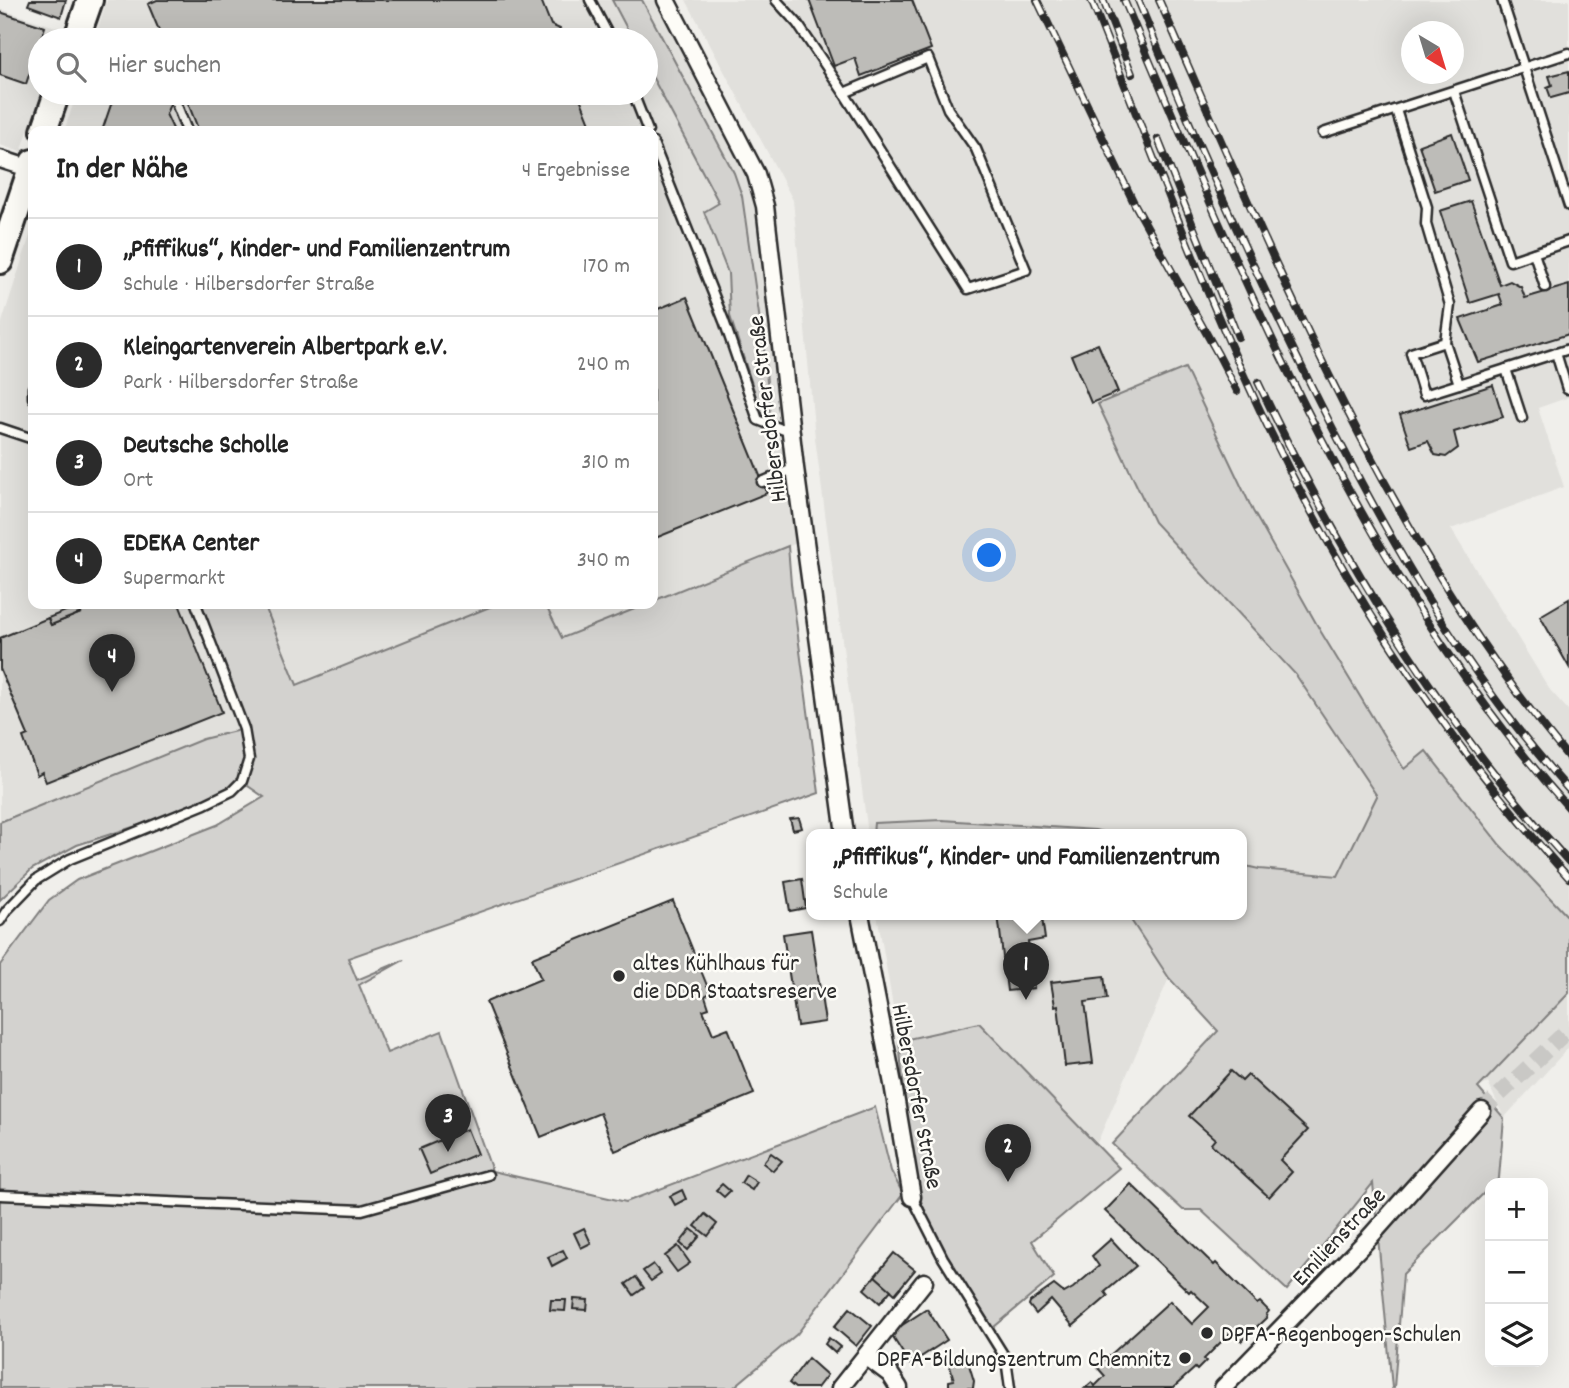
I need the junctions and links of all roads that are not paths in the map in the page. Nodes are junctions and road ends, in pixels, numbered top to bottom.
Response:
1 (90, 0) edge
2 (590, 0) edge
3 (666, 0) edge
4 (776, 0) edge
5 (1502, 0) edge
6 (80, 28) edge
7 (605, 28) edge
8 (1569, 53) edge
9 (1523, 68) junction
10 (1454, 91) junction
11 (844, 93) junction
12 (53, 105) edge
13 (177, 105) edge
14 (638, 105) edge
15 (1396, 110) junction
16 (46, 126) edge
17 (185, 126) edge
18 (646, 126) edge
19 (1323, 133) dead end
20 (658, 156) edge
21 (0, 159) edge
22 (28, 164) edge
23 (28, 177) edge
24 (1569, 206) edge
25 (1569, 241) edge
26 (1534, 253) junction
27 (0, 261) edge
28 (1545, 287) dead end
29 (1445, 342) junction
30 (1569, 349) edge
31 (1556, 353) junction
32 (1506, 369) junction
33 (1459, 384) junction
34 (1567, 389) dead end
35 (1522, 418) dead end
36 (0, 428) edge
37 (792, 433) junction
38 (28, 437) edge
39 (795, 468) junction
40 (762, 482) dead end
41 (198, 609) edge
42 (844, 829) edge
43 (861, 920) edge
44 (0, 921) edge
45 (1482, 1111) tunnel mouth
46 (488, 1175) dead end
47 (0, 1195) edge
48 (912, 1197) joint
49 (924, 1282) dead end
50 (866, 1356) junction
51 (840, 1388) edge
52 (900, 1388) edge
53 (1010, 1388) edge
54 (1223, 1388) edge

1 - 6 main road
2 - 7 lane
3 - 37 street, Hilbersdorfer Straße
4 - 11 lane
5 - 9 lane
8 - 9 lane
9 - 10 lane
9 - 24 lane
10 - 15 lane
10 - 26 lane
11 - 11 lane
12 - 16 main road
13 - 17 lane
14 - 18 lane
15 - 19 lane
15 - 29 lane
20 - 37 lane
21 - 22 street
23 - 27 main road
25 - 26 lane
26 - 28 lane
29 - 33 lane
29 - 33 lane
30 - 31 lane
31 - 32 lane
31 - 34 lane
32 - 33 lane
32 - 35 lane
36 - 38 lane
37 - 39 street, Hilbersdorfer Straße
39 - 40 lane
39 - 42 street, Hilbersdorfer Straße
41 - 44 lane
43 - 48 street, Hilbersdorfer Straße
45 - 54 street, Emilienstraße
46 - 47 lane
48 - 53 lane, Hilbersdorfer Straße
49 - 50 street
50 - 51 street
50 - 52 street

